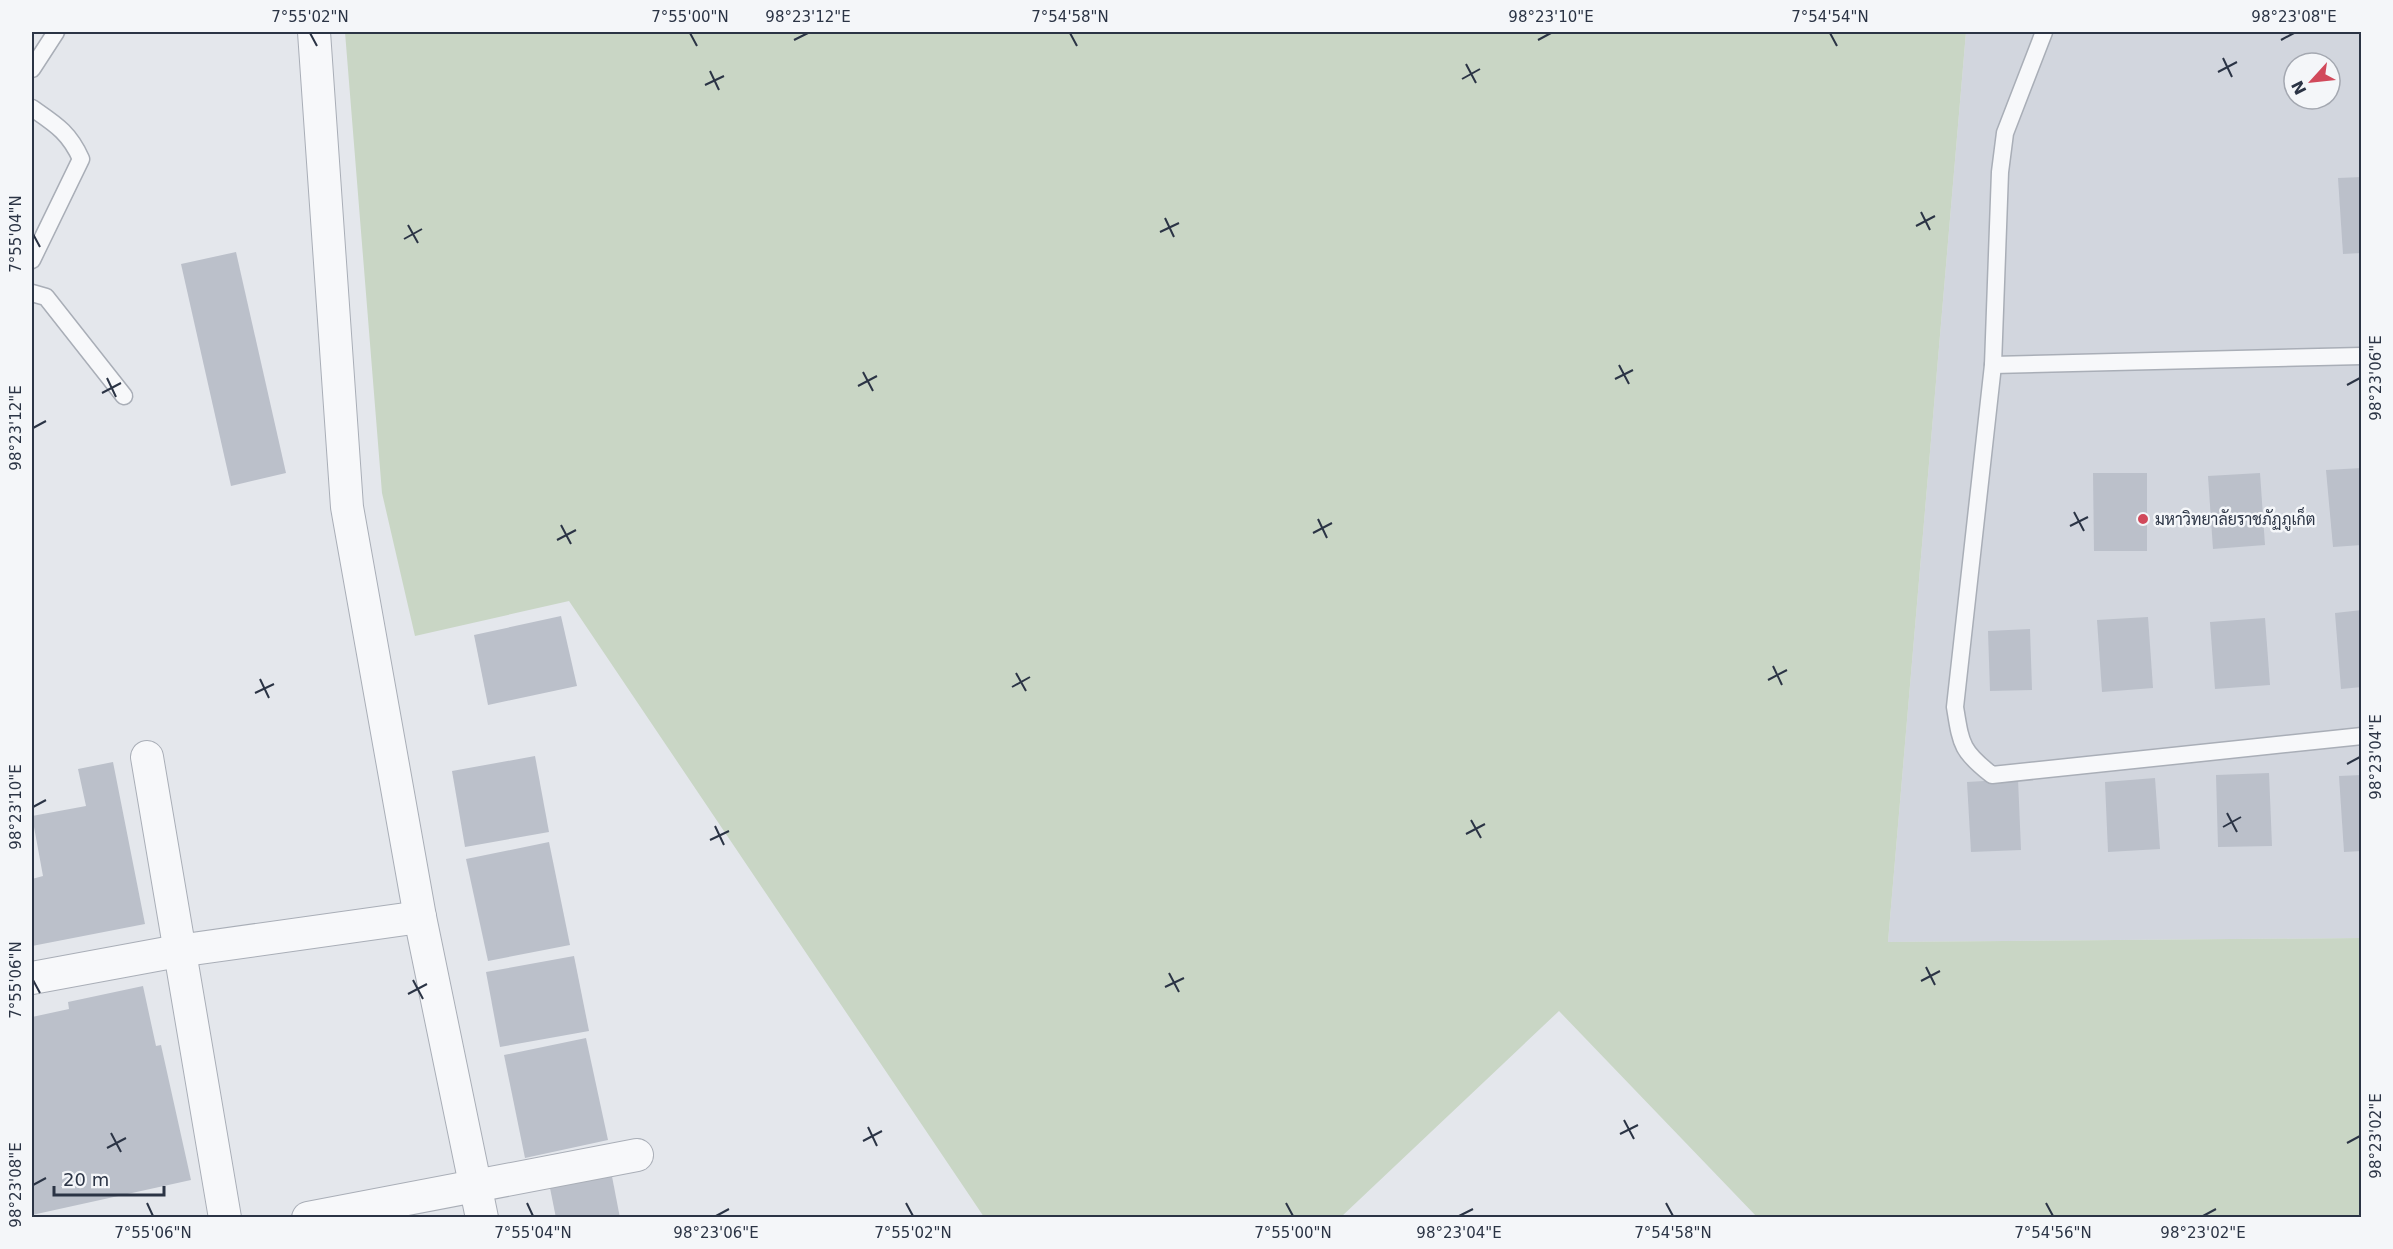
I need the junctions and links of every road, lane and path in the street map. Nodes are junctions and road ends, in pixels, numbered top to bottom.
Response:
1 (56, 32) edge
2 (314, 32) edge
3 (2044, 32) edge
4 (32, 69) edge
5 (32, 108) edge
6 (32, 260) edge
7 (32, 293) edge
8 (2361, 356) edge
9 (1993, 365) junction
10 (124, 396) dead end
11 (2361, 736) edge
12 (147, 757) dead end
13 (420, 917) junction
14 (178, 951) junction
15 (32, 978) edge
16 (637, 1155) dead end
17 (475, 1184) junction
18 (225, 1218) edge
19 (308, 1218) edge
20 (482, 1218) edge

1 - 4 lane
2 - 13 street
3 - 9 lane
5 - 6 lane
7 - 10 lane
8 - 9 lane
9 - 11 lane
12 - 14 street
13 - 14 street
13 - 17 street
14 - 15 street
14 - 18 street
16 - 17 street
17 - 19 street
17 - 20 street

